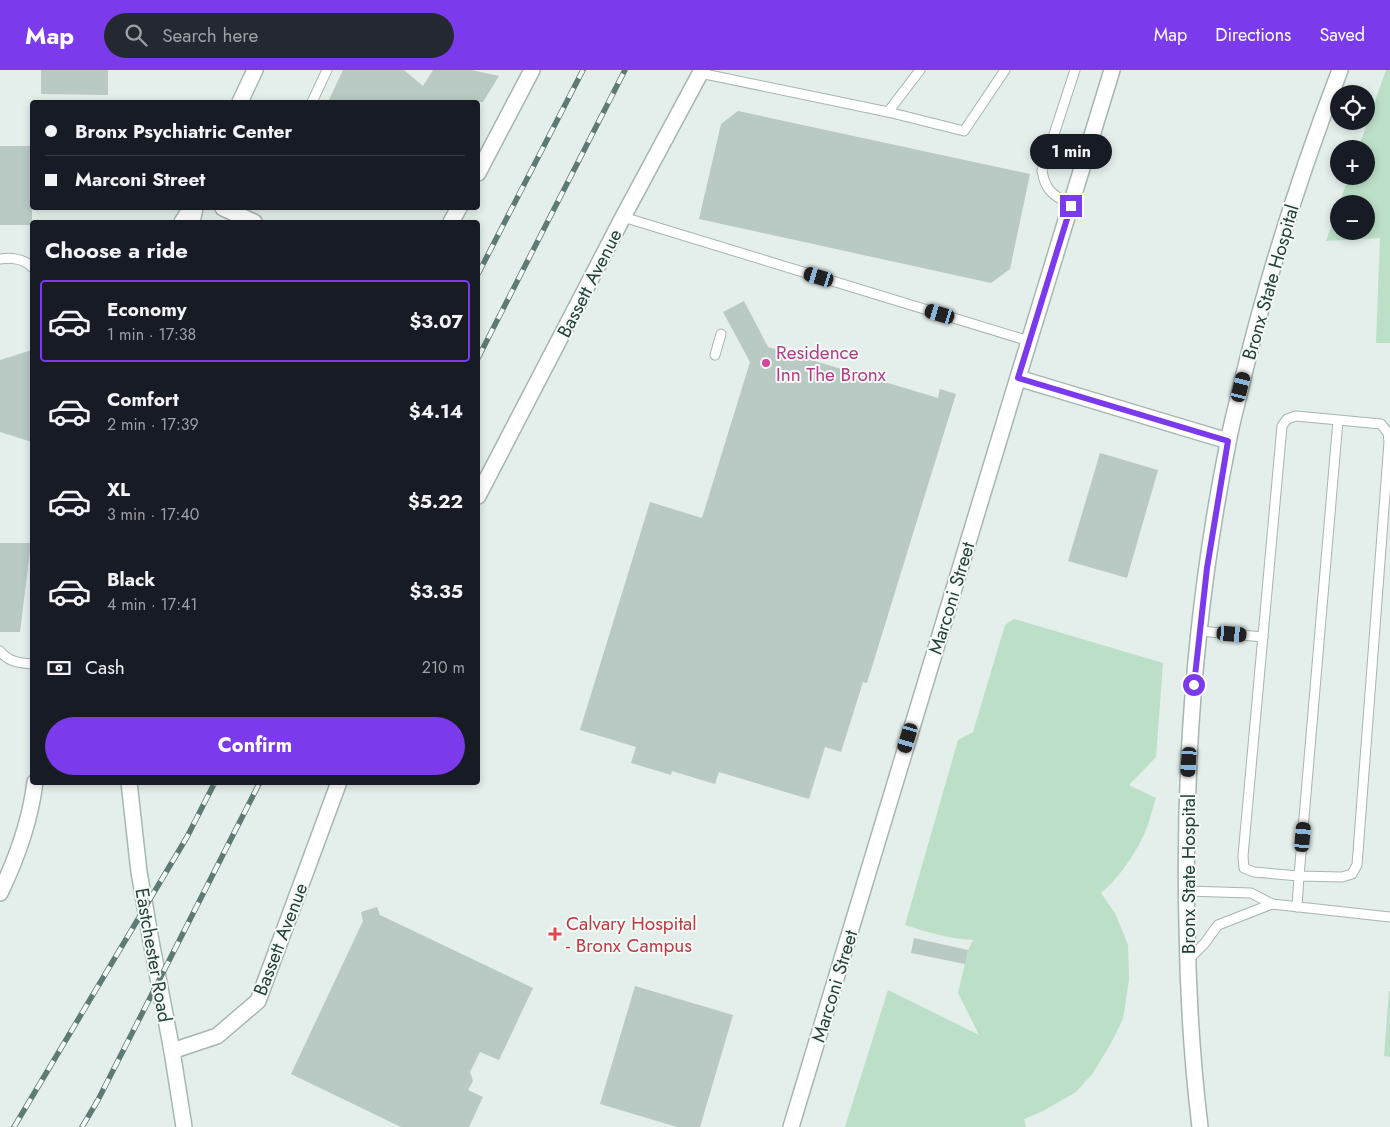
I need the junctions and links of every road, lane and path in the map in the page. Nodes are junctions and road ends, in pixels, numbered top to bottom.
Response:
1 (255, 70) edge
2 (327, 70) edge
3 (532, 70) edge
4 (920, 70) edge
5 (1004, 70) edge
6 (1075, 70) edge
7 (1112, 70) edge
8 (1340, 70) edge
9 (701, 71) edge
10 (241, 100) edge
11 (313, 100) edge
12 (888, 112) junction
13 (480, 168) edge
14 (1071, 206) junction
15 (227, 210) edge
16 (623, 217) junction
17 (250, 220) edge
18 (0, 259) edge
19 (30, 264) edge
20 (721, 334) dead end
21 (1029, 340) junction
22 (715, 354) dead end
23 (1018, 378) junction
24 (1338, 420) junction
25 (1228, 441) junction
26 (480, 492) edge
27 (1200, 632) junction
28 (1263, 637) junction
29 (0, 651) edge
30 (30, 664) edge
31 (34, 785) edge
32 (129, 785) edge
33 (338, 785) edge
34 (1299, 876) junction
35 (1186, 891) junction
36 (0, 893) edge
37 (1272, 904) junction
38 (1297, 907) junction
39 (1390, 917) edge
40 (1188, 960) junction
41 (172, 1051) junction
42 (184, 1127) edge
43 (791, 1127) edge
44 (1200, 1127) edge

1 - 10 street
2 - 11 lane
3 - 13 street
4 - 12 lane
5 - 12 lane
6 - 14 lane
7 - 14 street, Marconi Street
8 - 25 street, Bronx State Hospital
9 - 12 lane
9 - 16 street, Bassett Avenue
14 - 21 street, Marconi Street
15 - 17 street
16 - 21 lane
16 - 26 street, Bassett Avenue
18 - 19 lane
20 - 22 lane
21 - 23 street, Marconi Street
23 - 25 street
23 - 43 street, Marconi Street
24 - 28 lane
24 - 34 lane
24 - 34 lane
25 - 27 street, Bronx State Hospital
27 - 28 lane
27 - 35 street, Bronx State Hospital
28 - 34 lane
29 - 30 lane
31 - 36 street
32 - 41 street, Eastchester Road
33 - 41 street, Bassett Avenue
34 - 38 lane
35 - 37 lane
35 - 40 street, Bronx State Hospital
37 - 38 lane
37 - 40 lane
38 - 39 lane
40 - 44 street, Bronx State Hospital
41 - 42 street, Eastchester Road

